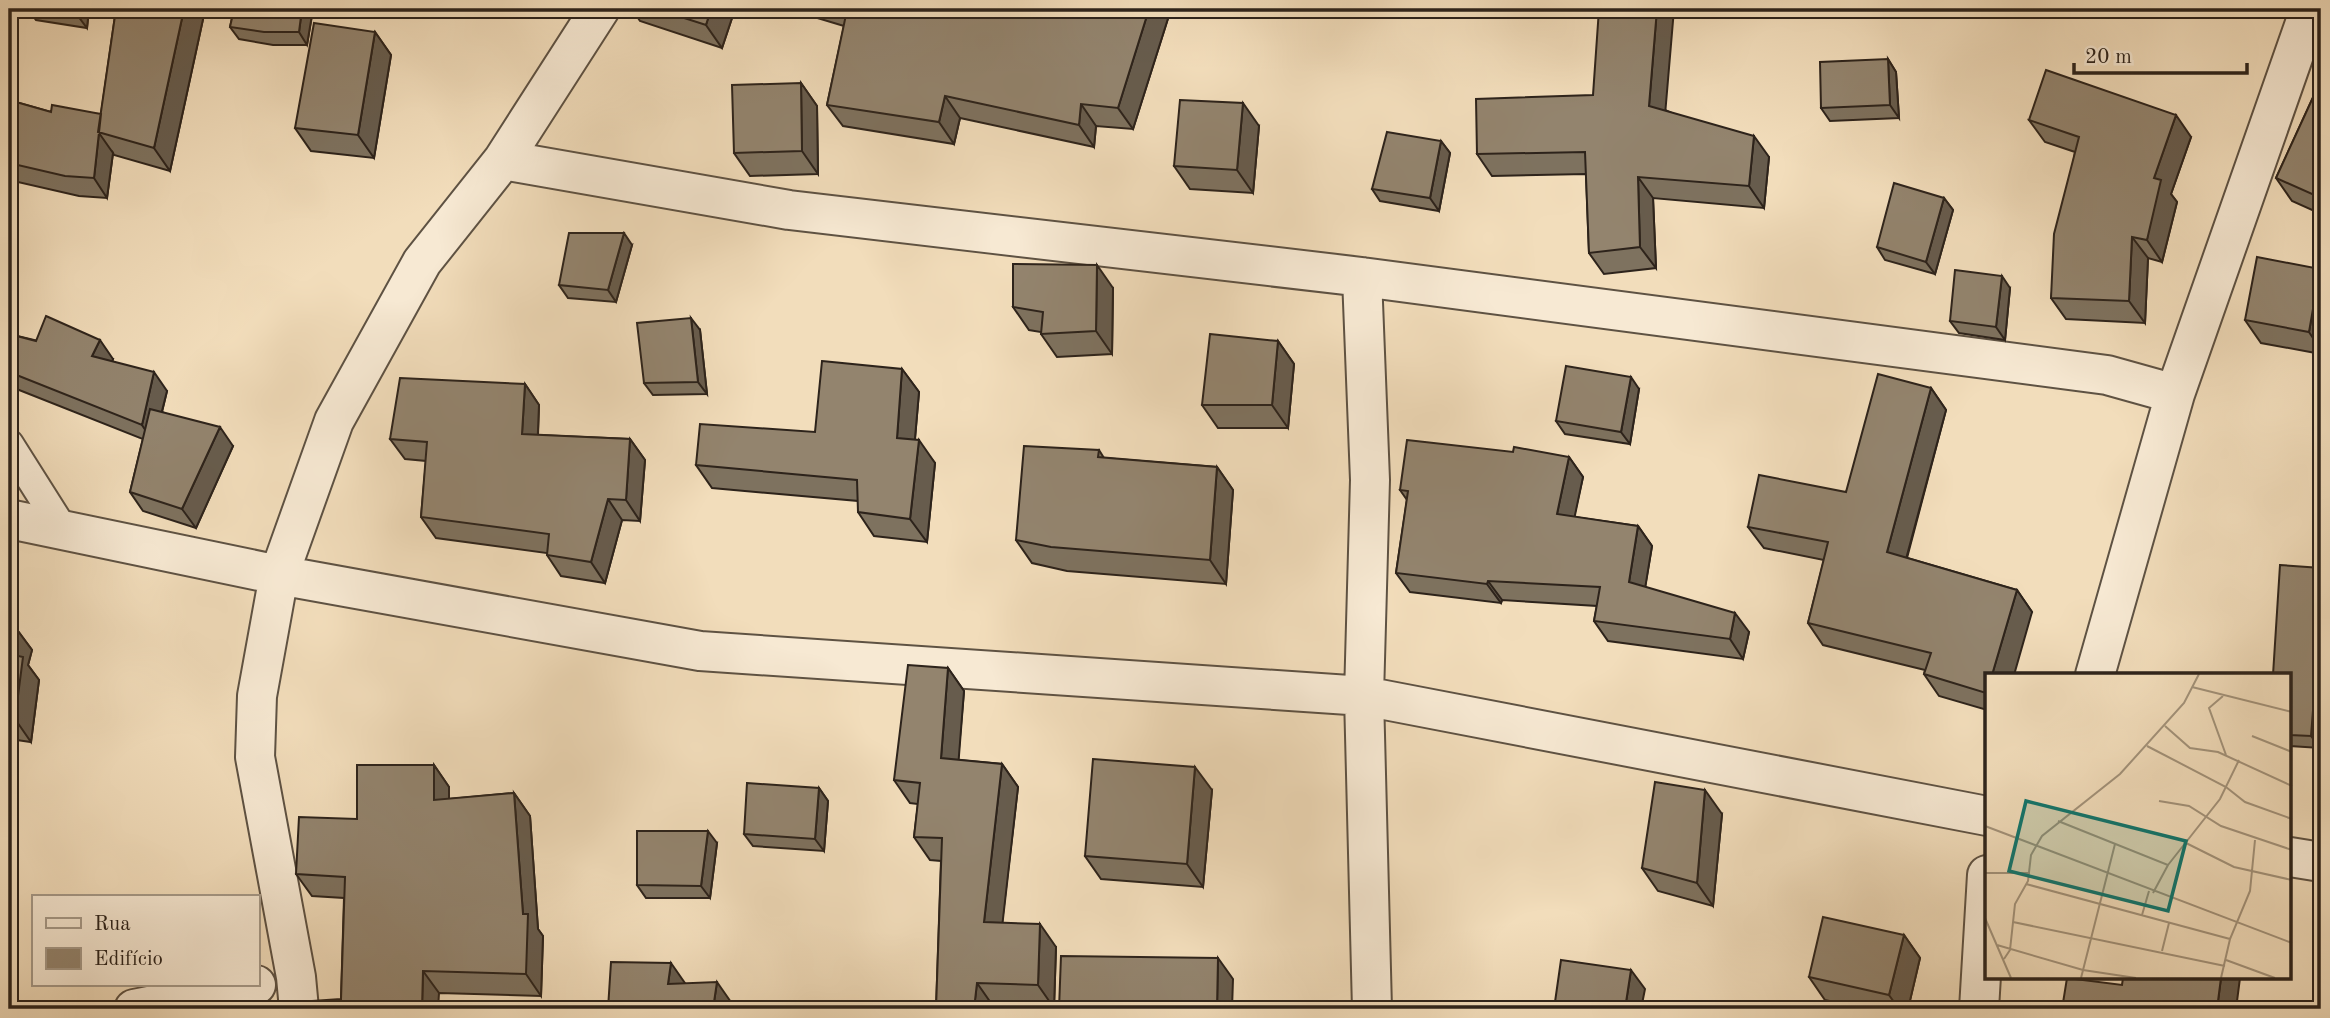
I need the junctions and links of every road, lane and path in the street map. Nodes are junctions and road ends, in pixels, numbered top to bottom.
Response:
1 (600, 9) edge
2 (2313, 12) edge
3 (503, 160) junction
4 (1362, 277) junction
5 (2175, 394) junction
6 (9, 444) edge
7 (9, 519) edge
8 (64, 531) junction
9 (279, 575) junction
10 (2096, 673) edge
11 (1364, 696) junction
12 (1985, 816) edge
13 (2292, 858) edge
14 (2321, 862) edge
15 (1985, 908) edge
16 (259, 985) edge
17 (252, 986) edge
18 (297, 993) edge
19 (134, 1009) edge
20 (1372, 1009) edge
21 (1979, 1009) edge

1 - 3 street
2 - 5 street
3 - 4 street
3 - 9 street
4 - 5 street
4 - 11 street
5 - 10 street
6 - 8 lane
7 - 8 street
8 - 9 street
9 - 11 street
9 - 18 street
11 - 12 street
11 - 20 street
13 - 14 street
15 - 21 street
16 - 18 street
17 - 19 street

